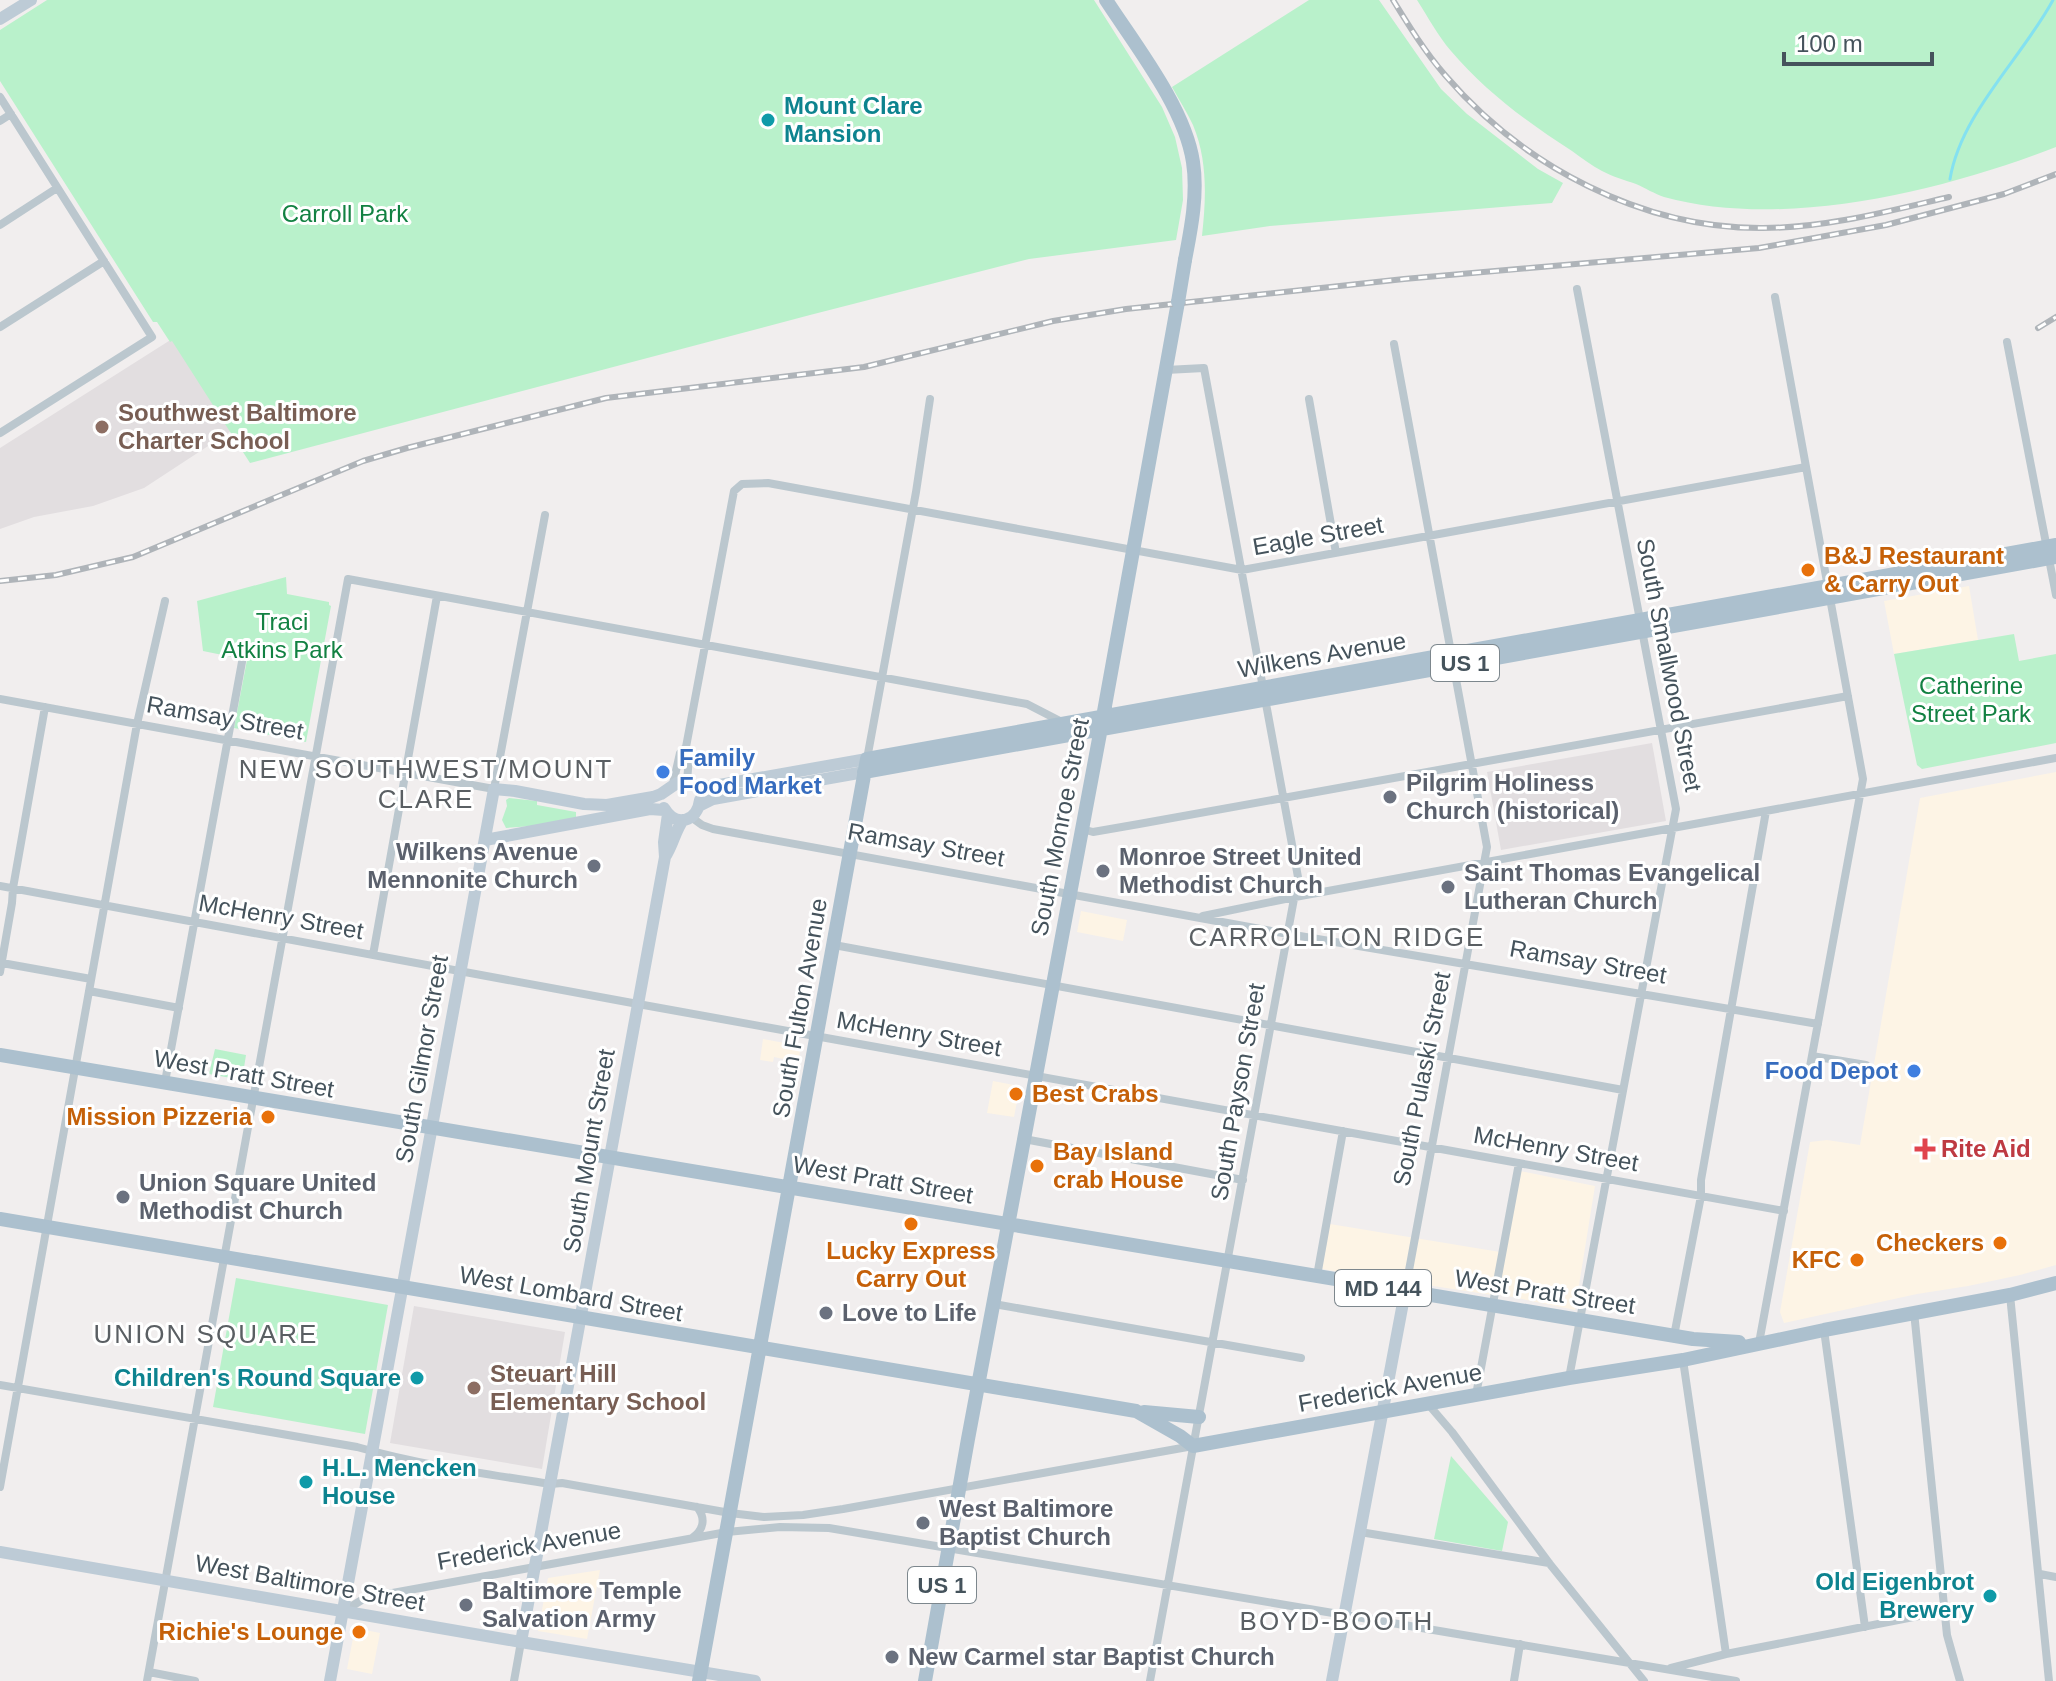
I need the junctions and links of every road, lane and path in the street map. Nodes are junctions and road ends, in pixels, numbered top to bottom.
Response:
1 (31, 0) edge
2 (1106, 0) edge
3 (0, 19) edge
4 (0, 97) edge
5 (11, 114) junction
6 (0, 121) edge
7 (57, 188) junction
8 (0, 225) edge
9 (104, 261) junction
10 (1577, 289) dead end
11 (1775, 297) dead end
12 (0, 327) edge
13 (2007, 342) dead end
14 (1394, 344) dead end
15 (1167, 365) junction
16 (930, 399) dead end
17 (1309, 399) dead end
18 (0, 433) edge
19 (1806, 467) junction
20 (1617, 502) junction
21 (913, 510) junction
22 (545, 515) dead end
23 (1429, 537) junction
24 (1133, 550) junction
25 (2052, 552) edge
26 (1336, 553) junction
27 (1242, 570) junction
28 (1829, 592) junction
29 (2056, 595) edge
30 (437, 596) junction
31 (165, 601) dead end
32 (528, 612) junction
33 (1641, 625) junction
34 (705, 645) junction
35 (1453, 659) junction
36 (242, 662) dead end
37 (881, 677) junction
38 (1265, 693) junction
39 (1848, 696) junction
40 (0, 699) edge
41 (45, 707) junction
42 (1064, 722) junction
43 (1102, 722) junction
44 (137, 724) junction
45 (1661, 730) junction
46 (227, 740) junction
47 (316, 757) junction
48 (2056, 758) edge
49 (1472, 764) junction
50 (866, 766) junction
51 (405, 773) junction
52 (679, 785) junction
53 (494, 789) junction
54 (1861, 793) junction
55 (1284, 798) junction
56 (584, 804) joint
57 (1766, 811) junction
58 (666, 812) junction
59 (691, 815) junction
60 (1672, 828) junction
61 (1082, 829) junction
62 (485, 840) junction
63 (850, 854) junction
64 (665, 857) junction
65 (1484, 863) junction
66 (0, 886) edge
67 (13, 888) junction
68 (1069, 894) junction
69 (1295, 897) junction
70 (104, 905) junction
71 (1198, 917) junction
72 (194, 922) junction
73 (1288, 934) junction
74 (283, 938) junction
75 (834, 945) junction
76 (373, 955) junction
77 (1466, 964) junction
78 (1, 967) edge
79 (461, 971) junction
80 (91, 979) junction
81 (1053, 985) junction
82 (89, 991) junction
83 (1641, 994) junction
84 (638, 1003) junction
85 (179, 1008) junction
86 (1730, 1009) junction
87 (1818, 1024) junction
88 (1271, 1026) junction
89 (817, 1036) junction
90 (0, 1055) edge
91 (1812, 1056) junction
92 (1448, 1057) junction
93 (1866, 1065) dead end
94 (75, 1067) junction
95 (1036, 1076) junction
96 (165, 1082) junction
97 (1623, 1090) junction
98 (254, 1098) junction
99 (1255, 1115) junction
100 (431, 1127) junction
101 (1343, 1131) junction
102 (1024, 1139) junction
103 (1432, 1147) junction
104 (610, 1157) junction
105 (1519, 1163) junction
106 (1607, 1179) junction
107 (1243, 1180) junction
108 (789, 1187) junction
109 (1701, 1196) junction
110 (1784, 1211) junction
111 (0, 1219) edge
112 (1009, 1224) junction
113 (46, 1227) junction
114 (225, 1258) junction
115 (1228, 1260) junction
116 (1317, 1276) junction
117 (2056, 1283) edge
118 (403, 1288) junction
119 (1405, 1292) junction
120 (2010, 1295) junction
121 (994, 1304) junction
122 (1492, 1306) junction
123 (1914, 1312) junction
124 (581, 1318) junction
125 (1580, 1320) junction
126 (1824, 1330) junction
127 (1674, 1336) junction
128 (1213, 1342) junction
129 (1759, 1343) junction
130 (759, 1348) junction
131 (1301, 1358) dead end
132 (1683, 1360) junction
133 (1569, 1378) junction
134 (0, 1385) edge
135 (978, 1385) junction
136 (18, 1388) junction
137 (1476, 1395) junction
138 (1428, 1404) junction
139 (1136, 1411) junction
140 (1382, 1412) junction
141 (1199, 1417) junction
142 (196, 1419) junction
143 (1193, 1446) junction
144 (372, 1452) junction
145 (551, 1484) junction
146 (0, 1487) edge
147 (959, 1489) junction
148 (697, 1507) junction
149 (730, 1513) junction
150 (727, 1532) junction
151 (1360, 1532) junction
152 (691, 1538) junction
153 (949, 1548) junction
154 (0, 1552) edge
155 (1549, 1563) junction
156 (535, 1567) junction
157 (2040, 1574) junction
158 (2056, 1577) edge
159 (167, 1581) junction
160 (1168, 1585) junction
161 (343, 1611) junction
162 (1944, 1611) junction
163 (1345, 1615) junction
164 (1865, 1627) junction
165 (521, 1642) junction
166 (1520, 1644) junction
167 (1726, 1654) junction
168 (1631, 1663) junction
169 (1667, 1669) junction
170 (700, 1676) edge
171 (148, 1677) edge
172 (195, 1681) edge
173 (330, 1681) edge
174 (514, 1681) edge
175 (755, 1681) edge
176 (925, 1681) edge
177 (1150, 1681) edge
178 (1332, 1681) edge
179 (1514, 1681) edge
180 (1644, 1681) edge
181 (1736, 1681) edge
182 (1960, 1681) edge
183 (2049, 1681) edge

1 - 3 street
2 - 15 main road, South Monroe Street, bridge
4 - 5 street
5 - 6 street
5 - 7 street
7 - 8 street
7 - 9 street
9 - 12 street
9 - 18 street
10 - 20 street, South Smallwood Street
11 - 19 street
13 - 25 street
14 - 23 street, South Pulaski Street
15 - 24 main road, South Monroe Street
15 - 27 street, South Payson Street
16 - 21 street, South Fulton Avenue
17 - 26 street
19 - 20 street, Eagle Street
19 - 28 street
20 - 23 street, Eagle Street
20 - 33 street, South Smallwood Street
21 - 24 street, Eagle Street
21 - 34 street, Eagle Street
21 - 37 street, South Fulton Avenue
22 - 32 street, South Gilmor Street
23 - 26 street, Eagle Street
23 - 35 street, South Pulaski Street
24 - 27 street, Eagle Street
24 - 43 main road, South Monroe Street
25 - 28 main road, Wilkens Avenue / US 1
25 - 29 street
26 - 27 street, Eagle Street
27 - 38 street, South Payson Street
28 - 33 main road, Wilkens Avenue / US 1
28 - 39 street
30 - 32 street
30 - 47 street
30 - 51 street
31 - 44 street
32 - 34 street
32 - 53 street, South Gilmor Street
33 - 35 main road, Wilkens Avenue / US 1
33 - 45 street, South Smallwood Street
34 - 37 street
34 - 52 street
35 - 38 main road, Wilkens Avenue / US 1
35 - 49 street, South Pulaski Street
36 - 46 street
37 - 42 street
37 - 50 street, South Fulton Avenue
38 - 43 main road, Wilkens Avenue / US 1
38 - 55 street, South Payson Street
39 - 45 street
39 - 54 street
40 - 41 street, Ramsay Street
41 - 44 street, Ramsay Street
41 - 67 street
42 - 43 main road, Wilkens Avenue / US 1
42 - 50 main road, Wilkens Avenue / US 1
43 - 50 main road, Wilkens Avenue
43 - 61 main road, South Monroe Street / US 1
44 - 46 street, Ramsay Street
44 - 70 street
45 - 49 street
45 - 60 street, South Smallwood Street
46 - 47 street, Ramsay Street
46 - 72 street
47 - 51 street, Ramsay Street
47 - 74 street
48 - 54 street
49 - 55 street
49 - 65 street, South Pulaski Street
50 - 52 street, Wilkens Avenue
50 - 59 street, Wilkens Avenue
50 - 63 main road, South Fulton Avenue
51 - 53 street, Ramsay Street
51 - 76 street
52 - 56 street, Wilkens Avenue
52 - 58 street
52 - 59 street
53 - 56 street, Ramsay Street
53 - 62 street, South Gilmor Street
54 - 57 street
54 - 87 street
55 - 61 street
55 - 69 street, South Payson Street
57 - 60 street
57 - 86 street
58 - 59 street
58 - 62 street
58 - 64 street, South Mount Street
59 - 63 street, Ramsay Street
59 - 64 street, South Mount Street
60 - 65 street
60 - 83 street, South Smallwood Street
61 - 68 main road, South Monroe Street / US 1
62 - 79 street, South Gilmor Street
63 - 68 street, Ramsay Street
63 - 75 main road, South Fulton Avenue
64 - 84 street, South Mount Street
65 - 69 street
65 - 77 street, South Pulaski Street
66 - 67 street, McHenry Street
67 - 70 street, McHenry Street
67 - 78 street
68 - 71 street, Ramsay Street
68 - 81 main road, South Monroe Street / US 1
69 - 71 street
69 - 73 street, South Payson Street
70 - 72 street, McHenry Street
70 - 80 street
71 - 73 street, Ramsay Street
72 - 74 street, McHenry Street
72 - 85 street
73 - 77 street, Ramsay Street
73 - 88 street, South Payson Street
74 - 76 street, McHenry Street
74 - 98 street
75 - 81 street
75 - 89 main road, South Fulton Avenue
76 - 79 street, McHenry Street
77 - 83 street, Ramsay Street
77 - 92 street, South Pulaski Street
78 - 80 street
79 - 84 street, McHenry Street
79 - 100 street, South Gilmor Street
80 - 82 street
81 - 88 street
81 - 95 main road, South Monroe Street / US 1
82 - 85 street
82 - 94 street
83 - 86 street, Ramsay Street
83 - 97 street, South Smallwood Street
84 - 89 street, McHenry Street
84 - 104 street, South Mount Street
85 - 96 street
86 - 87 street, Ramsay Street
86 - 109 street
87 - 91 street
88 - 92 street
88 - 99 street, South Payson Street
89 - 95 street, McHenry Street
89 - 108 main road, South Fulton Avenue
90 - 94 main road, West Pratt Street
91 - 93 street
91 - 110 street
92 - 97 street
92 - 103 street, South Pulaski Street
94 - 96 main road, West Pratt Street
94 - 113 street
95 - 99 street, McHenry Street
95 - 102 main road, South Monroe Street / US 1
96 - 98 main road, West Pratt Street
97 - 106 street, South Smallwood Street
98 - 100 main road, West Pratt Street
98 - 114 street
99 - 101 street, McHenry Street
99 - 107 street, South Payson Street
100 - 104 main road, West Pratt Street
100 - 118 street, South Gilmor Street
101 - 103 street, McHenry Street
101 - 116 street
102 - 107 street
102 - 112 main road, South Monroe Street / US 1
103 - 105 street, McHenry Street
103 - 119 street, South Pulaski Street
104 - 108 main road, West Pratt Street
104 - 124 street, South Mount Street
105 - 106 street, McHenry Street
105 - 122 street
106 - 109 street, McHenry Street
106 - 125 street, South Smallwood Street
107 - 115 street, South Payson Street
108 - 112 main road, West Pratt Street / MD 144
108 - 130 main road, South Fulton Avenue
109 - 110 street, McHenry Street
109 - 127 street
110 - 129 street
111 - 113 main road, West Lombard Street
112 - 115 main road, West Pratt Street / MD 144
112 - 121 main road, South Monroe Street / US 1
113 - 114 main road, West Lombard Street
113 - 136 street
114 - 118 main road, West Lombard Street
114 - 142 street
115 - 116 main road, West Pratt Street / MD 144
115 - 128 street, South Payson Street
116 - 119 main road, West Pratt Street / MD 144
117 - 120 main road, Frederick Avenue / MD 144
118 - 124 main road, West Lombard Street
118 - 144 street, South Gilmor Street
119 - 122 main road, West Pratt Street / MD 144
119 - 140 street, South Pulaski Street
120 - 123 main road, Frederick Avenue / MD 144
120 - 157 street
121 - 128 street
121 - 135 main road, South Monroe Street / US 1
122 - 125 main road, West Pratt Street / MD 144
122 - 137 street
123 - 126 main road, Frederick Avenue / MD 144
123 - 162 street
124 - 130 main road, West Lombard Street
124 - 145 street, South Mount Street
125 - 127 main road, West Pratt Street / MD 144
125 - 133 street, South Smallwood Street
126 - 129 main road, Frederick Avenue / MD 144
126 - 164 street
127 - 129 main road, West Pratt Street / MD 144
128 - 131 street
128 - 141 street, South Payson Street
129 - 132 main road, Frederick Avenue / MD 144
130 - 135 main road, West Lombard Street
130 - 149 main road, South Fulton Avenue
132 - 133 main road, Frederick Avenue / MD 144
132 - 167 street
133 - 137 main road, Frederick Avenue / MD 144
134 - 136 street, Frederick Avenue
135 - 139 main road, West Lombard Street
135 - 147 main road, South Monroe Street / US 1
136 - 142 street, Frederick Avenue
136 - 146 street
137 - 138 main road, Frederick Avenue / MD 144
138 - 140 main road, Frederick Avenue / MD 144
138 - 155 street
139 - 141 main road, West Lombard Street
139 - 143 main road, West Lombard Street
140 - 143 main road, Frederick Avenue / MD 144
140 - 151 street, South Pulaski Street
141 - 143 street, South Payson Street
142 - 144 street, Frederick Avenue
142 - 159 street
143 - 147 street, Frederick Avenue
143 - 160 street, South Payson Street
144 - 145 street, Frederick Avenue
144 - 161 street, South Gilmor Street
145 - 148 street, Frederick Avenue
145 - 156 street, South Mount Street
147 - 149 street, Frederick Avenue
147 - 153 main road, South Monroe Street / US 1
148 - 149 street, Frederick Avenue
148 - 152 street
149 - 150 main road, South Fulton Avenue
150 - 152 street, Frederick Avenue
150 - 153 street, Frederick Avenue
150 - 170 main road, South Fulton Avenue
151 - 155 street
151 - 163 street, South Pulaski Street
152 - 156 street, Frederick Avenue
153 - 160 street, Frederick Avenue
153 - 176 main road, South Monroe Street / US 1
154 - 159 street, West Baltimore Street
155 - 168 street
156 - 161 street, Frederick Avenue
156 - 165 street, South Mount Street
157 - 158 street
157 - 183 street
159 - 161 street, West Baltimore Street
159 - 171 street
160 - 163 street, Frederick Avenue
160 - 177 street, South Payson Street
161 - 165 street, West Baltimore Street
161 - 173 street, South Gilmor Street
162 - 164 street
162 - 182 street
163 - 166 street, Frederick Avenue
163 - 178 street, South Pulaski Street
164 - 167 street
165 - 170 street, West Baltimore Street
165 - 174 street
166 - 168 street, Frederick Avenue
166 - 179 street
167 - 169 street
168 - 169 street, Frederick Avenue
168 - 180 street
169 - 181 street, Frederick Avenue
170 - 175 street, West Baltimore Street
171 - 172 street

